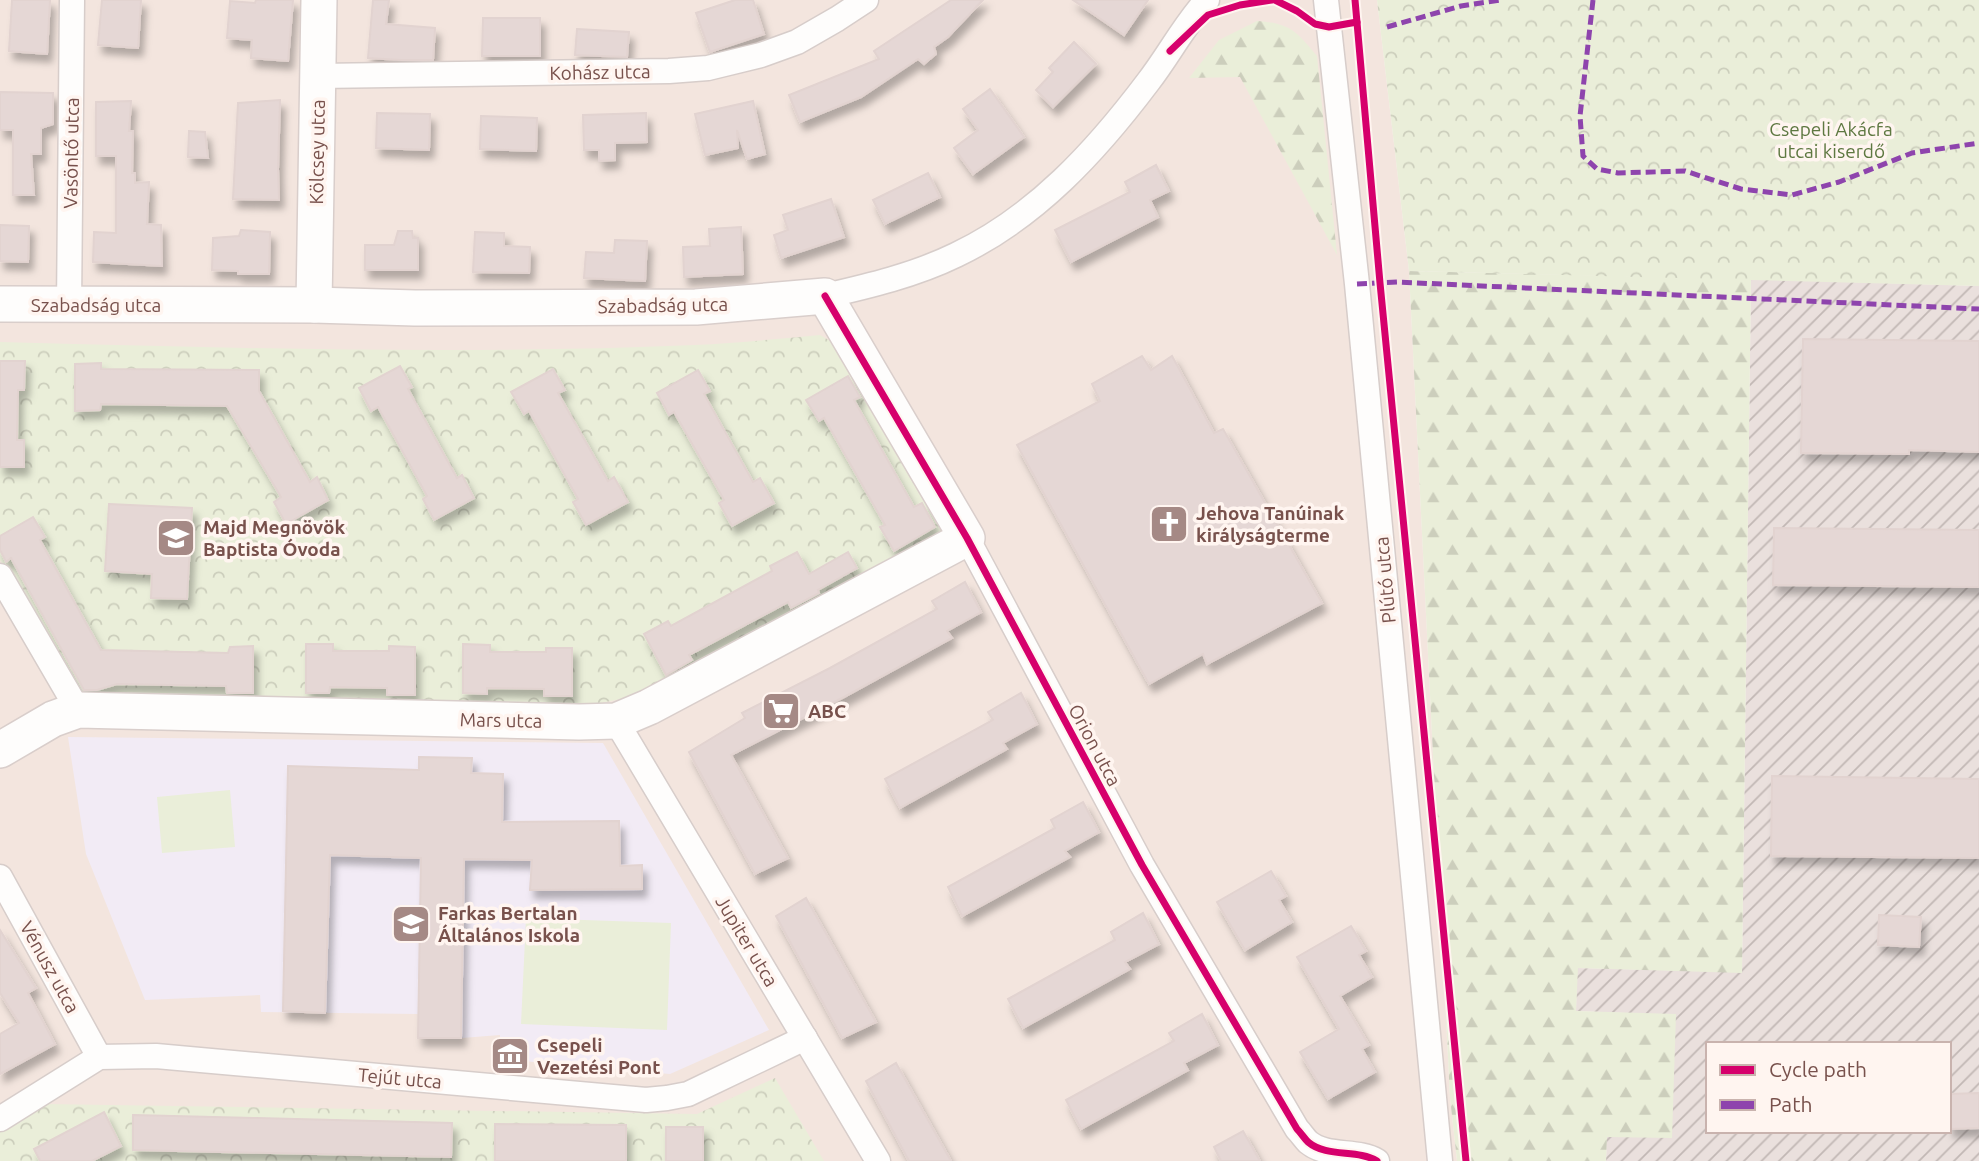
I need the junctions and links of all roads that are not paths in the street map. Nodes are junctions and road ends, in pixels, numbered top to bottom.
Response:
1 (72, 0) edge
2 (319, 0) edge
3 (866, 0) edge
4 (1208, 0) edge
5 (1326, 0) edge
6 (318, 76) junction
7 (825, 296) junction
8 (0, 304) edge
9 (314, 305) junction
10 (69, 306) junction
11 (967, 538) junction
12 (0, 576) edge
13 (78, 710) junction
14 (616, 721) junction
15 (0, 750) edge
16 (0, 877) edge
17 (805, 1038) junction
18 (100, 1057) junction
19 (0, 1119) edge
20 (878, 1161) edge
21 (1377, 1161) edge
22 (1440, 1161) edge

1 - 10 street, Vasöntő utca
2 - 6 street, Kölcsey utca
3 - 6 street, Kohász utca
4 - 7 street, Szabadság utca
5 - 22 street, Plútó utca
6 - 9 street, Kölcsey utca
7 - 9 street, Szabadság utca
7 - 11 street, Orion utca
8 - 10 street, Szabadság utca
9 - 10 street, Szabadság utca
11 - 14 street, Mars utca
11 - 21 street, Orion utca
12 - 13 street
13 - 14 street, Mars utca
13 - 15 street, Mars utca
14 - 17 street, Jupiter utca
16 - 18 street, Vénusz utca
17 - 18 street, Tejút utca
17 - 20 street, Jupiter utca
18 - 19 street

